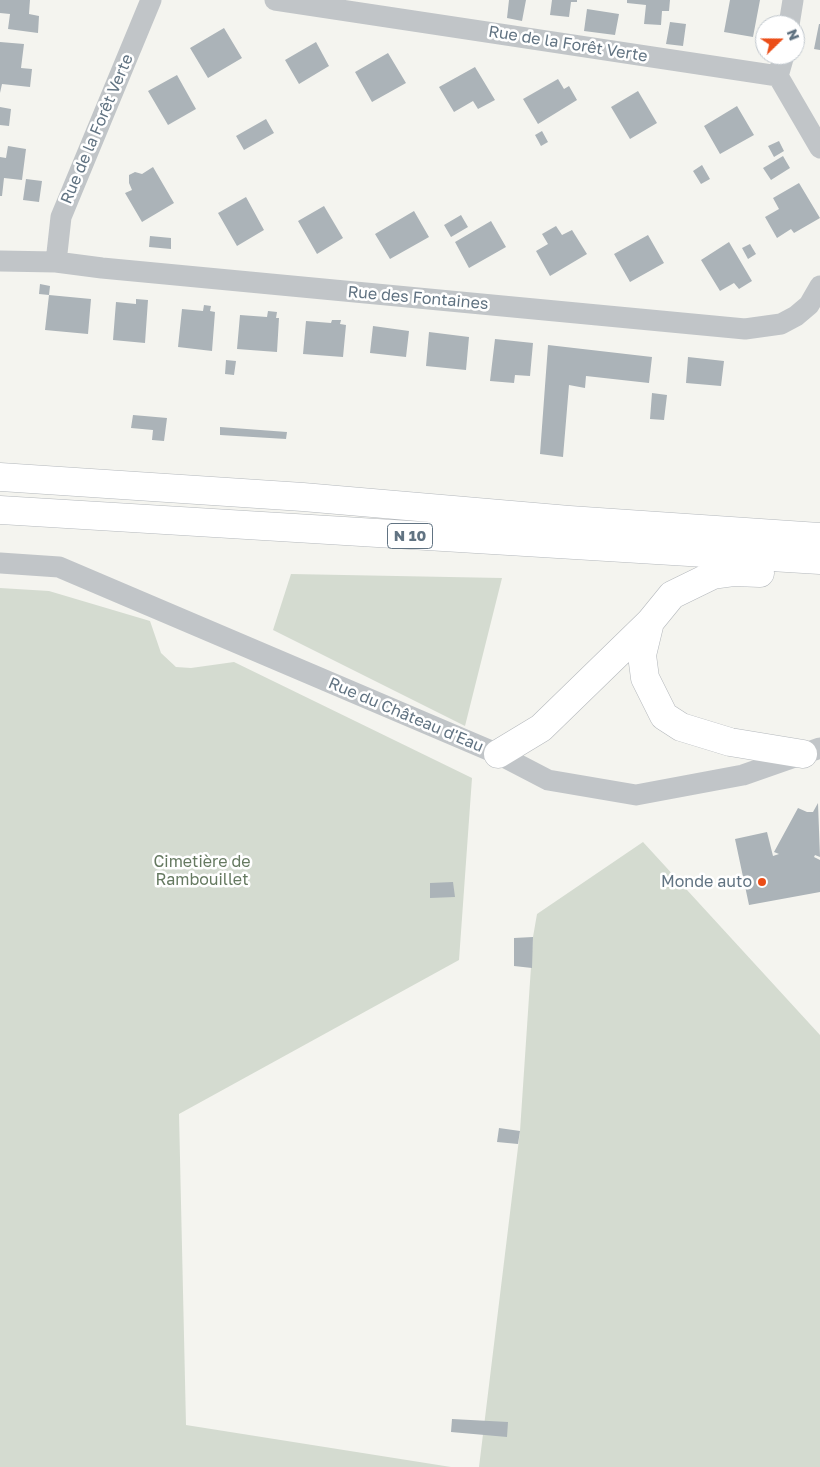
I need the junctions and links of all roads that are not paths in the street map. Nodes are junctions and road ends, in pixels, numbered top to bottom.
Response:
1 (152, 0) edge
2 (275, 0) edge
3 (793, 0) edge
4 (791, 15) edge
5 (781, 65) edge
6 (778, 76) junction
7 (820, 148) edge
8 (0, 261) edge
9 (56, 262) junction
10 (820, 286) edge
11 (0, 477) edge
12 (0, 510) edge
13 (820, 537) edge
14 (820, 560) edge
15 (0, 563) edge
16 (820, 577) edge
17 (650, 622) junction
18 (812, 751) edge
19 (498, 754) junction

1 - 9 street, Rue de la Forêt Verte
2 - 6 street, Rue de la Forêt Verte
3 - 4 street
5 - 6 street
6 - 7 street
8 - 9 street, Rue des Fontaines
9 - 10 street, Rue des Fontaines
11 - 13 main road, N 10
12 - 14 main road, N 10
15 - 19 street, Rue du Château d'Eau
16 - 17 main road
17 - 18 main road
17 - 19 main road
18 - 19 street, Rue du Château d'Eau

